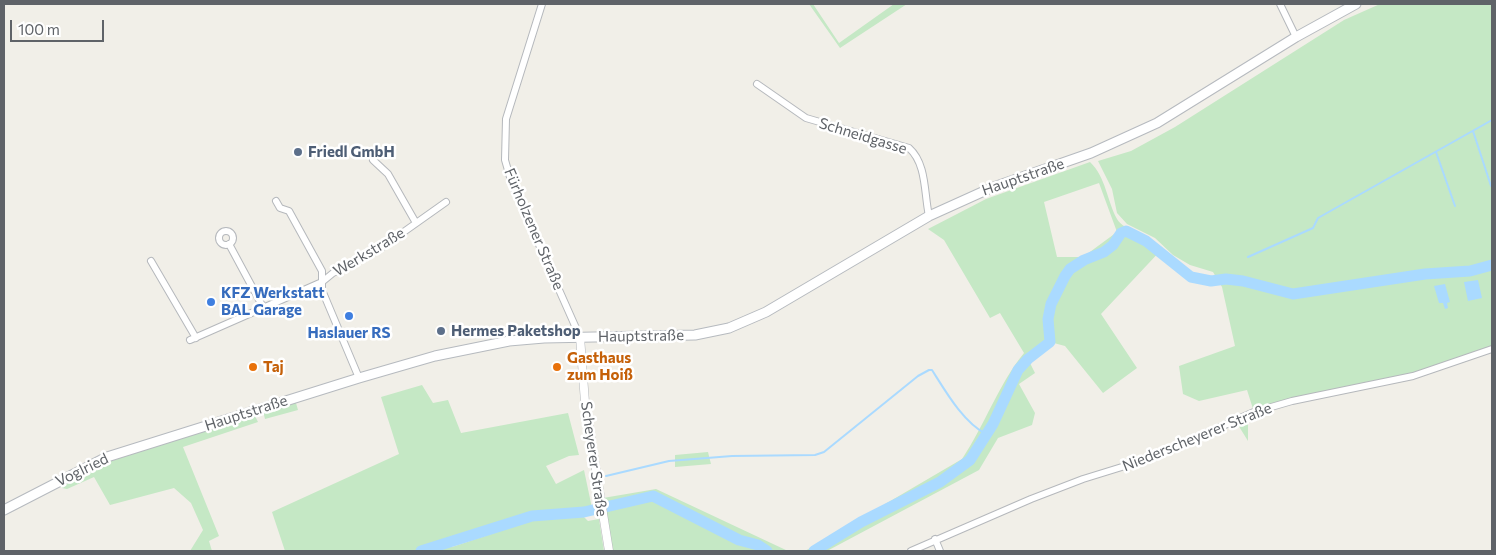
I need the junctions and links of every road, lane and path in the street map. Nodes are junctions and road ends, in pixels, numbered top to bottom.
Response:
1 (542, 4) edge
2 (1280, 4) edge
3 (1356, 4) edge
4 (1296, 37) junction
5 (756, 84) dead end
6 (373, 160) dead end
7 (276, 201) dead end
8 (446, 202) dead end
9 (929, 216) junction
10 (416, 223) junction
11 (229, 244) dead end
12 (151, 261) dead end
13 (322, 282) junction
14 (264, 309) junction
15 (580, 337) junction
16 (1492, 349) edge
17 (359, 378) junction
18 (164, 439) joint
19 (4, 510) edge
20 (935, 539) junction
21 (609, 551) edge
22 (911, 551) edge
23 (940, 551) edge

1 - 15 street, Fürholzener Straße
2 - 4 street
3 - 4 main road, Hauptstraße
4 - 9 main road, Hauptstraße
5 - 9 street, Schneidgasse
6 - 10 street, Werkstraße
7 - 13 street, Werkstraße
8 - 10 street, Werkstraße
9 - 15 main road, Hauptstraße
10 - 13 street, Werkstraße
11 - 14 street
12 - 14 street, Werkstraße
13 - 14 street, Werkstraße
13 - 17 street, Werkstraße
15 - 17 main road, Hauptstraße
15 - 21 street, Scheyerer Straße
16 - 20 street, Niederscheyerer Straße
17 - 18 main road, Hauptstraße
18 - 19 main road, Voglried
20 - 22 street, Niederscheyerer Straße
20 - 23 street

